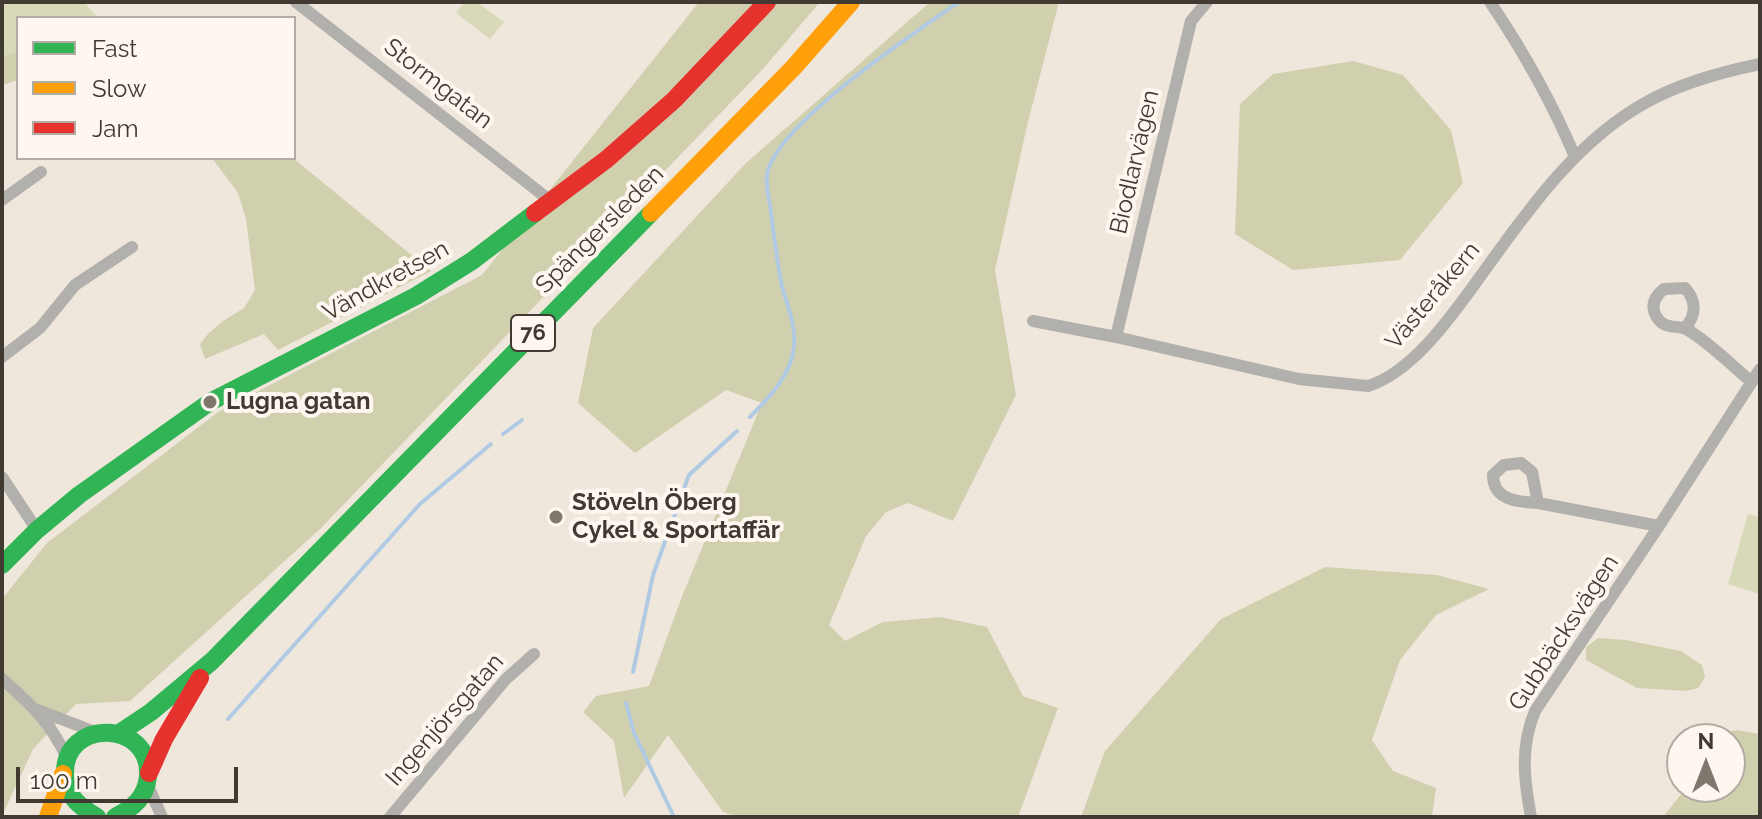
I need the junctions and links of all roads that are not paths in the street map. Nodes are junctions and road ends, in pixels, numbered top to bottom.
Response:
1 (296, 2) edge
2 (767, 2) edge
3 (851, 2) edge
4 (1207, 2) edge
5 (1490, 2) edge
6 (1760, 64) edge
7 (1575, 157) junction
8 (41, 172) dead end
9 (2, 200) edge
10 (552, 202) junction
11 (132, 247) dead end
12 (1033, 321) dead end
13 (1685, 328) dead end
14 (1116, 337) junction
15 (2, 357) edge
16 (1760, 369) edge
17 (1752, 382) junction
18 (2, 477) edge
19 (1538, 503) dead end
20 (1659, 526) junction
21 (37, 530) junction
22 (2, 565) edge
23 (534, 654) dead end
24 (212, 661) junction
25 (2, 679) edge
26 (37, 709) junction
27 (98, 733) junction
28 (118, 734) junction
29 (65, 766) junction
30 (149, 779) junction
31 (48, 817) edge
32 (97, 817) edge
33 (115, 817) edge
34 (162, 817) edge
35 (390, 817) edge
36 (1531, 817) edge

1 - 10 street, Stormgatan
2 - 10 main road, Vändkretsen
3 - 24 main road, Spängersleden / 76
4 - 14 street, Biodlarvägen
5 - 7 street
6 - 7 street, Västeråkern
7 - 14 street, Västeråkern
8 - 9 street
10 - 21 main road, Vändkretsen
11 - 15 street
12 - 14 street, Västeråkern
13 - 17 street
16 - 17 street, Gubbäcksvägen
17 - 20 street, Gubbäcksvägen
18 - 21 street
19 - 20 street, Gubbäcksvägen
20 - 36 street, Gubbäcksvägen
21 - 22 main road, Vändkretsen
23 - 35 street, Ingenjörsgatan
24 - 28 main road, Spängersleden / 76
24 - 30 main road, Spängersleden / 76
25 - 26 street
26 - 27 street
26 - 29 street
27 - 28 main road
27 - 29 main road
28 - 30 main road
29 - 31 main road
29 - 32 main road
30 - 33 main road, Spängersleden
30 - 34 street

